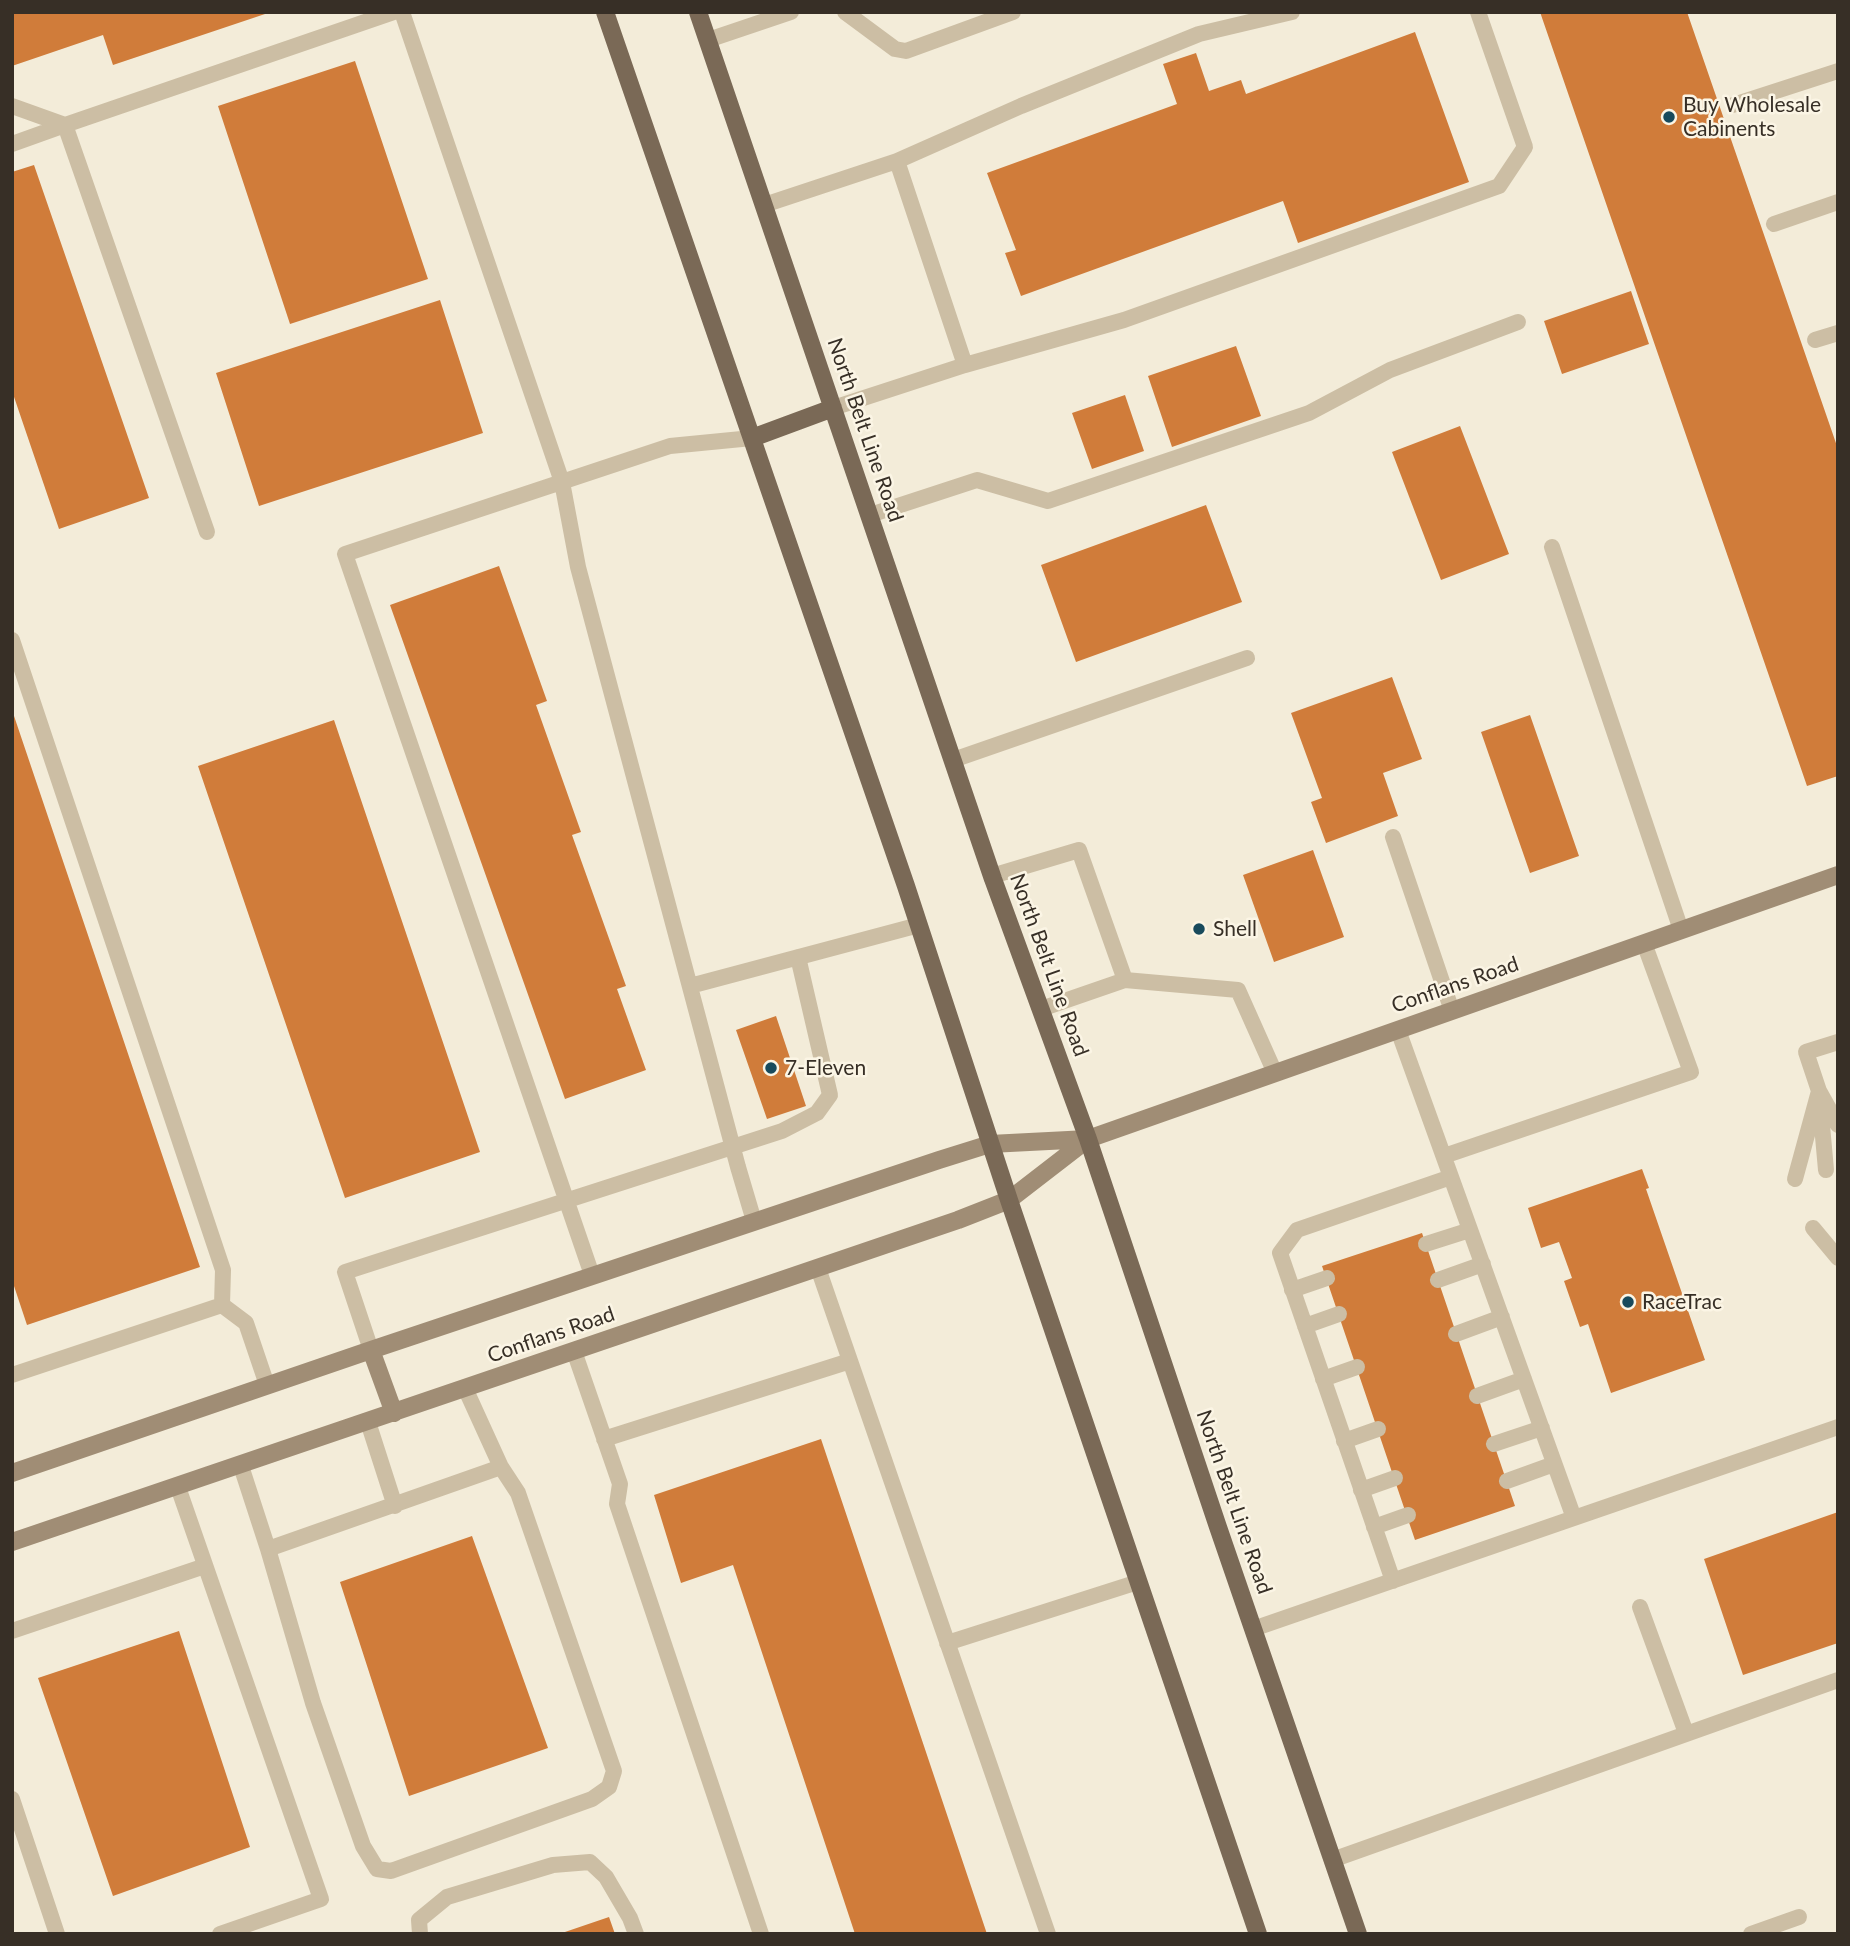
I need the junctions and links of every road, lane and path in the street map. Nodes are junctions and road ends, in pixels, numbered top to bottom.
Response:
1 (394, 12) edge
2 (402, 12) edge
3 (605, 12) edge
4 (698, 12) edge
5 (791, 12) edge
6 (845, 12) edge
7 (1013, 12) edge
8 (1292, 12) edge
9 (1478, 12) edge
10 (708, 40) junction
11 (1838, 71) edge
12 (1733, 105) dead end
13 (12, 106) edge
14 (65, 125) junction
15 (12, 144) edge
16 (897, 161) junction
17 (1838, 202) edge
18 (764, 205) junction
19 (1774, 224) dead end
20 (1518, 322) dead end
21 (1838, 333) edge
22 (1815, 340) dead end
23 (965, 365) junction
24 (833, 408) junction
25 (752, 438) junction
26 (562, 482) junction
27 (870, 515) junction
28 (206, 532) dead end
29 (1552, 547) dead end
30 (12, 640) edge
31 (1247, 658) dead end
32 (953, 760) junction
33 (1393, 837) dead end
34 (1838, 875) edge
35 (992, 876) junction
36 (919, 925) junction
37 (1681, 930) junction
38 (1644, 943) junction
39 (799, 957) junction
40 (1125, 980) junction
41 (690, 986) junction
42 (1041, 1009) junction
43 (1452, 1011) junction
44 (1398, 1030) junction
45 (1838, 1042) edge
46 (1275, 1073) junction
47 (1819, 1091) junction
48 (1838, 1104) edge
49 (1838, 1125) edge
50 (1088, 1139) junction
51 (990, 1144) junction
52 (732, 1146) junction
53 (1444, 1156) junction
54 (1826, 1170) dead end
55 (1451, 1177) junction
56 (1795, 1179) dead end
57 (1009, 1200) junction
58 (567, 1202) junction
59 (754, 1221) junction
60 (1813, 1228) dead end
61 (1470, 1230) junction
62 (1426, 1244) dead end
63 (1838, 1258) edge
64 (1483, 1264) junction
65 (818, 1268) junction
66 (592, 1275) junction
67 (1327, 1278) dead end
68 (1438, 1280) dead end
69 (1292, 1290) junction
70 (222, 1305) junction
71 (1339, 1314) dead end
72 (1502, 1317) junction
73 (1305, 1326) junction
74 (1456, 1334) dead end
75 (371, 1350) junction
76 (574, 1351) junction
77 (850, 1361) junction
78 (1357, 1367) dead end
79 (12, 1375) edge
80 (1323, 1379) junction
81 (1524, 1379) junction
82 (267, 1385) junction
83 (465, 1388) junction
84 (1477, 1396) dead end
85 (394, 1413) junction
86 (368, 1422) junction
87 (1838, 1427) edge
88 (1542, 1428) junction
89 (1378, 1429) dead end
90 (604, 1439) junction
91 (1344, 1441) junction
92 (1494, 1444) dead end
93 (1555, 1464) junction
94 (241, 1466) junction
95 (501, 1467) junction
96 (12, 1473) edge
97 (1395, 1479) dead end
98 (1507, 1481) dead end
99 (178, 1487) junction
100 (1361, 1490) junction
101 (395, 1506) junction
102 (1408, 1515) dead end
103 (1574, 1518) junction
104 (1374, 1527) junction
105 (12, 1542) edge
106 (268, 1549) junction
107 (205, 1566) junction
108 (1392, 1581) junction
109 (1138, 1582) junction
110 (1640, 1607) dead end
111 (1253, 1629) junction
112 (12, 1631) edge
113 (947, 1643) junction
114 (1838, 1679) edge
115 (1686, 1733) junction
116 (12, 1799) edge
117 (1332, 1860) junction
118 (1799, 1917) dead end
119 (57, 1934) edge
120 (220, 1934) edge
121 (420, 1934) edge
122 (636, 1934) edge
123 (761, 1934) edge
124 (1048, 1934) edge
125 (1258, 1934) edge
126 (1358, 1934) edge
127 (1751, 1934) edge

1 - 14 lane
2 - 26 lane
3 - 25 main road
4 - 10 main road, North Belt Line Road
5 - 10 lane
6 - 7 lane
8 - 16 lane
9 - 23 lane
10 - 18 main road, North Belt Line Road
11 - 12 lane
13 - 14 lane
14 - 15 lane
14 - 28 lane
16 - 18 lane
16 - 23 lane
17 - 19 lane
18 - 24 main road, North Belt Line Road
20 - 27 lane
21 - 22 lane
23 - 24 lane
24 - 25 main road
24 - 27 main road, North Belt Line Road
25 - 26 lane
25 - 36 main road
26 - 41 lane
26 - 58 lane
27 - 32 main road, North Belt Line Road
29 - 37 lane
30 - 70 lane
31 - 32 lane
32 - 35 main road, North Belt Line Road
33 - 43 lane
34 - 37 main road, Conflans Road
35 - 40 lane
35 - 42 main road, North Belt Line Road
36 - 39 lane
36 - 51 main road
37 - 38 main road, Conflans Road
38 - 43 main road, Conflans Road
38 - 53 lane
39 - 41 lane
39 - 52 lane
40 - 42 lane
40 - 46 lane
41 - 52 lane
42 - 50 main road, North Belt Line Road
43 - 44 main road, Conflans Road
44 - 46 main road, Conflans Road
44 - 53 lane
45 - 47 lane
46 - 50 main road, Conflans Road
47 - 48 lane
47 - 49 lane
47 - 54 lane
47 - 56 lane
50 - 51 main road, Conflans Road
50 - 57 main road, Conflans Road
50 - 111 main road, North Belt Line Road
51 - 57 main road
51 - 59 main road, Conflans Road
52 - 58 lane
52 - 59 lane
53 - 55 lane
55 - 61 lane
55 - 69 lane
57 - 65 main road, Conflans Road
57 - 109 main road
58 - 66 lane
58 - 75 lane
59 - 66 main road, Conflans Road
60 - 63 lane
61 - 62 lane
61 - 64 lane
64 - 68 lane
64 - 72 lane
65 - 76 main road, Conflans Road
65 - 77 lane
66 - 75 main road, Conflans Road
67 - 69 lane
69 - 73 lane
70 - 79 lane
70 - 82 lane
71 - 73 lane
72 - 74 lane
72 - 81 lane
73 - 80 lane
75 - 82 main road, Conflans Road
75 - 85 main road
76 - 83 main road, Conflans Road
76 - 90 lane
77 - 90 lane
77 - 113 lane
78 - 80 lane
80 - 91 lane
81 - 84 lane
81 - 88 lane
82 - 96 main road, Conflans Road
83 - 85 main road, Conflans Road
83 - 95 lane
85 - 86 main road, Conflans Road
86 - 94 main road, Conflans Road
86 - 101 lane
87 - 103 lane
88 - 92 lane
88 - 93 lane
89 - 91 lane
90 - 123 lane
91 - 100 lane
93 - 98 lane
93 - 103 lane
94 - 99 main road, Conflans Road
94 - 106 lane
95 - 101 lane
95 - 106 lane
97 - 100 lane
99 - 105 main road, Conflans Road
99 - 107 lane
100 - 104 lane
101 - 106 lane
102 - 104 lane
103 - 108 lane
104 - 108 lane
107 - 112 lane
107 - 120 lane
108 - 111 lane
109 - 113 lane
109 - 125 main road
110 - 115 lane
111 - 117 main road, North Belt Line Road
113 - 124 lane
114 - 115 lane
115 - 117 lane
116 - 119 lane
117 - 126 main road, North Belt Line Road
118 - 127 lane
121 - 122 lane

